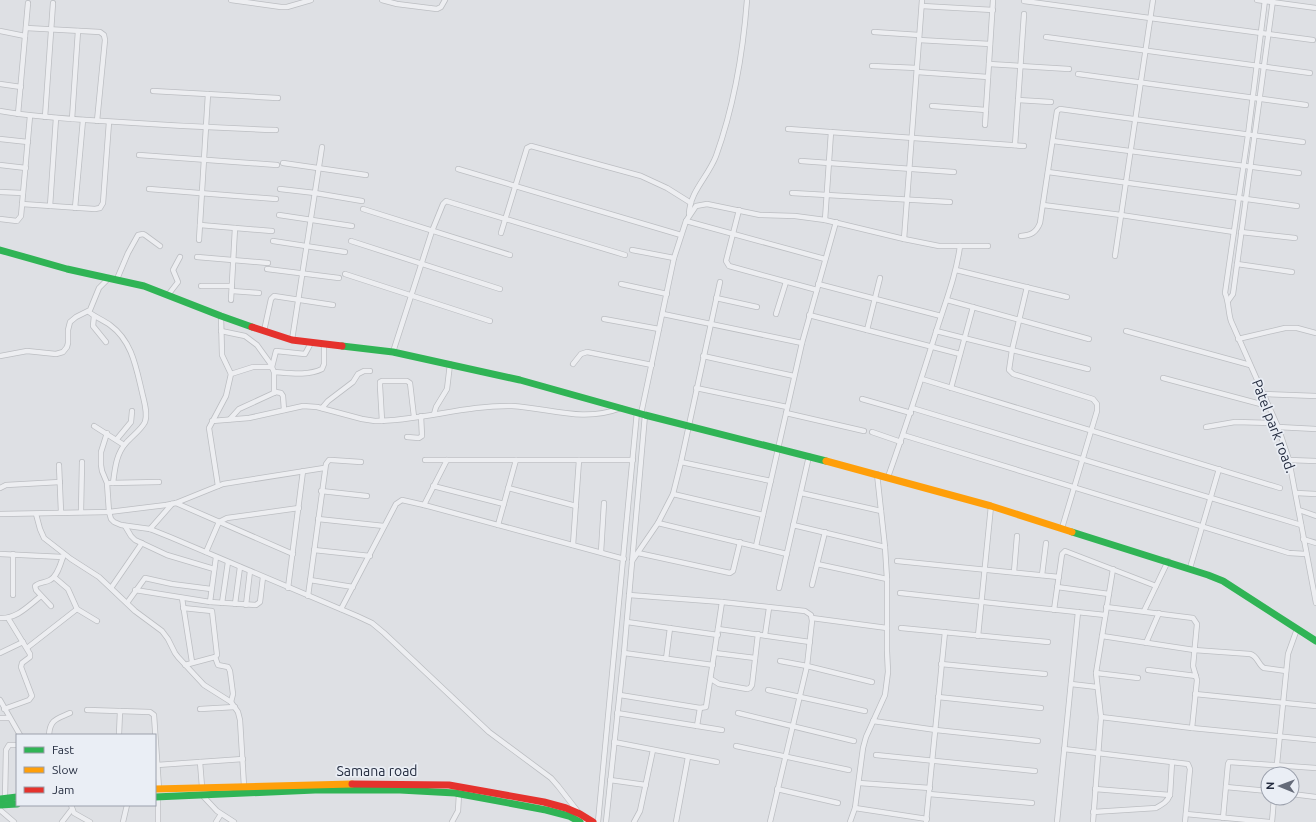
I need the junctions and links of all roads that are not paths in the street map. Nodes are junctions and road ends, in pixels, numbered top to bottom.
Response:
1 (231, 0) edge
2 (311, 0) edge
3 (382, 0) edge
4 (445, 0) edge
5 (747, 0) edge
6 (916, 0) edge
7 (993, 0) edge
8 (1153, 0) edge
9 (1257, 0) edge
10 (305, 1) edge
11 (1024, 1) dead end
12 (1265, 1) edge
13 (1273, 1) edge
14 (922, 2) edge
15 (28, 3) dead end
16 (53, 3) dead end
17 (1316, 8) edge
18 (993, 10) junction
19 (1024, 14) dead end
20 (1150, 19) junction
21 (26, 28) junction
22 (52, 29) junction
23 (78, 31) junction
24 (0, 32) edge
25 (874, 32) dead end
26 (1261, 34) junction
27 (920, 35) junction
28 (1268, 35) junction
29 (25, 36) junction
30 (1046, 37) dead end
31 (919, 40) junction
32 (1313, 40) dead end
33 (990, 44) junction
34 (1146, 51) junction
35 (989, 64) junction
36 (872, 66) dead end
37 (1020, 66) junction
38 (1257, 66) junction
39 (1263, 67) junction
40 (1069, 69) dead end
41 (917, 70) junction
42 (1310, 73) dead end
43 (1078, 74) dead end
44 (988, 77) junction
45 (0, 84) edge
46 (1141, 84) junction
47 (21, 87) junction
48 (153, 91) dead end
49 (208, 94) junction
50 (278, 98) dead end
51 (1253, 98) junction
52 (1259, 99) junction
53 (1018, 100) junction
54 (1051, 102) dead end
55 (1306, 105) dead end
56 (932, 106) dead end
57 (986, 110) junction
58 (0, 111) edge
59 (18, 114) junction
60 (30, 116) junction
61 (45, 117) junction
62 (56, 118) junction
63 (72, 119) junction
64 (1136, 119) junction
65 (83, 120) junction
66 (97, 121) junction
67 (109, 122) junction
68 (985, 125) dead end
69 (206, 128) junction
70 (788, 129) dead end
71 (276, 130) dead end
72 (831, 132) junction
73 (1248, 135) junction
74 (1254, 136) junction
75 (912, 138) junction
76 (0, 139) edge
77 (1053, 141) junction
78 (28, 142) junction
79 (1303, 142) dead end
80 (1015, 145) junction
81 (1024, 146) dead end
82 (322, 147) dead end
83 (1131, 151) junction
84 (140, 155) dead end
85 (204, 160) junction
86 (801, 161) dead end
87 (829, 162) junction
88 (283, 163) dead end
89 (0, 165) edge
90 (277, 165) dead end
91 (1243, 166) junction
92 (319, 167) junction
93 (1250, 167) junction
94 (26, 168) junction
95 (458, 169) dead end
96 (910, 169) junction
97 (954, 172) dead end
98 (1048, 172) junction
99 (1299, 173) dead end
100 (366, 174) dead end
101 (1126, 183) junction
102 (516, 187) junction
103 (149, 189) dead end
104 (280, 189) dead end
105 (0, 192) edge
106 (202, 193) junction
107 (315, 193) junction
108 (792, 193) dead end
109 (23, 194) junction
110 (827, 196) junction
111 (276, 199) dead end
112 (1239, 199) junction
113 (907, 200) junction
114 (1246, 200) junction
115 (362, 201) dead end
116 (950, 202) dead end
117 (690, 203) junction
118 (22, 204) junction
119 (1043, 205) junction
120 (50, 206) junction
121 (1298, 206) dead end
122 (75, 208) junction
123 (363, 209) dead end
124 (738, 210) junction
125 (690, 214) junction
126 (279, 215) dead end
127 (1121, 215) junction
128 (506, 218) junction
129 (0, 219) edge
130 (311, 220) junction
131 (825, 220) junction
132 (686, 221) junction
133 (836, 222) junction
134 (200, 225) junction
135 (352, 226) dead end
136 (235, 228) junction
137 (272, 231) dead end
138 (432, 231) junction
139 (1234, 232) junction
140 (1241, 232) junction
141 (502, 233) dead end
142 (733, 233) junction
143 (682, 235) junction
144 (1021, 236) dead end
145 (1295, 238) dead end
146 (904, 239) junction
147 (199, 240) dead end
148 (273, 241) dead end
149 (351, 241) dead end
150 (160, 246) dead end
151 (307, 246) junction
152 (960, 246) junction
153 (988, 246) dead end
154 (0, 250) edge
155 (632, 250) dead end
156 (345, 252) dead end
157 (625, 255) dead end
158 (510, 256) dead end
159 (1115, 256) dead end
160 (180, 257) dead end
161 (197, 257) dead end
162 (674, 258) junction
163 (825, 259) junction
164 (234, 260) junction
165 (268, 263) dead end
166 (421, 263) junction
167 (1237, 264) junction
168 (267, 269) dead end
169 (956, 270) junction
170 (1292, 272) dead end
171 (302, 273) junction
172 (345, 274) dead end
173 (113, 278) junction
174 (339, 278) dead end
175 (880, 278) dead end
176 (720, 282) dead end
177 (786, 282) junction
178 (621, 284) dead end
179 (818, 284) junction
180 (201, 286) dead end
181 (1027, 287) junction
182 (232, 289) junction
183 (500, 289) dead end
184 (816, 290) junction
185 (259, 292) dead end
186 (667, 294) junction
187 (168, 295) junction
188 (411, 295) junction
189 (1067, 297) dead end
190 (716, 298) junction
191 (875, 299) junction
192 (231, 300) dead end
193 (298, 300) junction
194 (947, 300) junction
195 (1228, 303) junction
196 (333, 305) dead end
197 (757, 307) dead end
198 (973, 307) junction
199 (89, 312) junction
200 (663, 314) junction
201 (776, 314) dead end
202 (809, 315) junction
203 (94, 316) junction
204 (221, 316) junction
205 (941, 316) junction
206 (604, 319) dead end
207 (1019, 320) junction
208 (490, 321) dead end
209 (711, 323) junction
210 (659, 329) junction
211 (867, 330) junction
212 (222, 331) junction
213 (264, 331) junction
214 (936, 331) junction
215 (1126, 331) dead end
216 (1316, 333) edge
217 (965, 338) junction
218 (1089, 339) dead end
219 (1238, 339) junction
220 (292, 340) junction
221 (106, 342) dead end
222 (311, 343) junction
223 (802, 343) junction
224 (324, 344) junction
225 (932, 346) junction
226 (1012, 350) junction
227 (393, 352) junction
228 (960, 354) junction
229 (0, 356) edge
230 (703, 356) junction
231 (450, 364) junction
232 (573, 364) dead end
233 (652, 365) junction
234 (1250, 365) junction
235 (273, 369) junction
236 (1088, 369) dead end
237 (370, 371) dead end
238 (231, 374) junction
239 (794, 376) junction
240 (1163, 378) dead end
241 (922, 379) junction
242 (696, 388) junction
243 (951, 388) junction
244 (274, 393) junction
245 (1263, 394) junction
246 (1316, 396) edge
247 (862, 399) dead end
248 (1268, 406) junction
249 (322, 408) junction
250 (621, 408) junction
251 (912, 408) junction
252 (284, 410) junction
253 (787, 410) junction
254 (132, 411) dead end
255 (910, 413) junction
256 (434, 414) junction
257 (641, 414) junction
258 (421, 416) junction
259 (414, 417) junction
260 (230, 419) junction
261 (212, 421) junction
262 (382, 421) junction
263 (1276, 425) junction
264 (94, 426) dead end
265 (688, 426) junction
266 (1206, 427) dead end
267 (1316, 429) edge
268 (1091, 430) junction
269 (864, 431) dead end
270 (872, 432) dead end
271 (107, 433) junction
272 (903, 435) junction
273 (407, 437) dead end
274 (117, 439) junction
275 (901, 442) junction
276 (124, 445) junction
277 (778, 449) junction
278 (809, 456) junction
279 (1083, 458) junction
280 (425, 460) dead end
281 (447, 460) junction
282 (516, 460) junction
283 (579, 460) junction
284 (633, 460) junction
285 (1290, 460) junction
286 (1316, 461) edge
287 (82, 462) dead end
288 (361, 462) dead end
289 (681, 462) junction
290 (60, 465) dead end
291 (324, 468) junction
292 (1220, 469) junction
293 (303, 471) junction
294 (877, 474) junction
295 (888, 477) junction
296 (771, 481) junction
297 (60, 482) junction
298 (159, 482) dead end
299 (107, 483) junction
300 (113, 483) junction
301 (218, 486) junction
302 (434, 486) junction
303 (0, 488) edge
304 (508, 488) junction
305 (1074, 488) junction
306 (1280, 488) dead end
307 (322, 491) junction
308 (801, 493) junction
309 (1296, 493) junction
310 (673, 494) junction
311 (1316, 494) edge
312 (367, 496) dead end
313 (1211, 497) junction
314 (174, 503) junction
315 (604, 503) dead end
316 (504, 504) junction
317 (424, 505) junction
318 (576, 506) junction
319 (991, 506) junction
320 (298, 508) junction
321 (1299, 510) junction
322 (881, 511) junction
323 (62, 512) junction
324 (81, 512) junction
325 (109, 512) junction
326 (0, 514) edge
327 (36, 514) junction
328 (763, 515) junction
329 (1316, 516) edge
330 (318, 519) junction
331 (219, 522) junction
332 (658, 523) junction
333 (498, 525) junction
334 (793, 525) junction
335 (1301, 525) junction
336 (125, 526) junction
337 (384, 526) junction
338 (1203, 526) junction
339 (1062, 528) junction
340 (150, 530) junction
341 (825, 532) junction
342 (1017, 536) dead end
343 (1303, 539) junction
344 (740, 542) junction
345 (142, 543) junction
346 (1316, 543) edge
347 (1046, 544) dead end
348 (573, 546) junction
349 (756, 546) junction
350 (885, 547) junction
351 (314, 550) junction
352 (206, 552) junction
353 (600, 552) junction
354 (638, 553) junction
355 (0, 554) edge
356 (13, 554) junction
357 (293, 554) junction
358 (787, 554) junction
359 (1306, 554) junction
360 (64, 556) junction
361 (370, 556) junction
362 (216, 557) junction
363 (624, 559) junction
364 (897, 561) dead end
365 (1168, 561) junction
366 (228, 562) junction
367 (632, 562) junction
368 (817, 564) junction
369 (240, 567) junction
370 (1190, 568) junction
371 (214, 569) junction
372 (985, 569) junction
373 (1112, 569) junction
374 (1309, 570) junction
375 (250, 571) junction
376 (1014, 572) junction
377 (1316, 572) edge
378 (1042, 575) junction
379 (54, 577) junction
380 (262, 577) junction
381 (1059, 577) junction
382 (887, 579) junction
383 (310, 580) junction
384 (812, 585) dead end
385 (1156, 586) junction
386 (353, 587) junction
387 (1057, 587) junction
388 (111, 588) junction
389 (288, 588) junction
390 (779, 588) dead end
391 (211, 589) junction
392 (135, 590) junction
393 (900, 593) dead end
394 (1108, 594) junction
395 (13, 595) dead end
396 (629, 595) junction
397 (41, 596) junction
398 (308, 596) junction
399 (182, 598) junction
400 (210, 602) junction
401 (722, 602) junction
402 (982, 602) junction
403 (127, 603) junction
404 (222, 603) junction
405 (1316, 603) edge
406 (235, 604) junction
407 (246, 605) junction
408 (51, 606) dead end
409 (183, 608) junction
410 (769, 608) junction
411 (1106, 608) junction
412 (77, 609) junction
413 (341, 609) junction
414 (1054, 610) junction
415 (1144, 611) junction
416 (1078, 612) junction
417 (1159, 613) junction
418 (1105, 615) junction
419 (0, 618) edge
420 (8, 618) junction
421 (812, 618) junction
422 (97, 621) dead end
423 (627, 622) junction
424 (670, 628) junction
425 (887, 628) junction
426 (901, 628) dead end
427 (718, 629) junction
428 (1297, 629) junction
429 (945, 632) junction
430 (758, 634) junction
431 (718, 635) junction
432 (765, 635) junction
433 (978, 636) junction
434 (1102, 636) junction
435 (1316, 641) edge
436 (23, 642) junction
437 (810, 642) junction
438 (1048, 642) dead end
439 (1146, 643) junction
440 (27, 648) junction
441 (1194, 650) junction
442 (0, 653) edge
443 (624, 653) junction
444 (715, 653) junction
445 (215, 658) junction
446 (666, 658) junction
447 (755, 658) junction
448 (780, 661) dead end
449 (192, 662) junction
450 (942, 664) junction
451 (185, 665) junction
452 (713, 665) junction
453 (807, 666) junction
454 (1148, 670) dead end
455 (1286, 671) junction
456 (1096, 673) junction
457 (1045, 674) dead end
458 (1196, 676) junction
459 (1138, 678) dead end
460 (711, 679) junction
461 (872, 682) dead end
462 (1071, 684) junction
463 (1097, 686) junction
464 (768, 690) dead end
465 (1195, 694) junction
466 (620, 695) junction
467 (799, 697) junction
468 (938, 697) junction
469 (0, 700) edge
470 (231, 702) junction
471 (1283, 702) junction
472 (1316, 706) edge
473 (235, 707) junction
474 (700, 708) junction
475 (1040, 708) dead end
476 (4, 709) junction
477 (200, 709) dead end
478 (87, 710) dead end
479 (865, 711) dead end
480 (120, 712) junction
481 (70, 713) dead end
482 (618, 713) junction
483 (738, 713) dead end
484 (1101, 717) junction
485 (0, 718) edge
486 (9, 718) junction
487 (873, 721) junction
488 (696, 726) junction
489 (792, 726) junction
490 (1192, 728) junction
491 (722, 730) dead end
492 (936, 730) junction
493 (19, 734) edge
494 (49, 734) edge
495 (119, 734) edge
496 (155, 734) edge
497 (1280, 737) junction
498 (1316, 740) edge
499 (854, 741) dead end
500 (1038, 741) dead end
501 (614, 742) junction
502 (16, 745) edge
503 (736, 746) dead end
504 (156, 748) edge
505 (653, 750) junction
506 (1064, 750) junction
507 (1099, 753) junction
508 (876, 755) dead end
509 (688, 757) junction
510 (784, 757) junction
511 (243, 759) junction
512 (933, 760) junction
513 (200, 762) junction
514 (717, 762) dead end
515 (1172, 762) junction
516 (1277, 764) junction
517 (157, 765) junction
518 (1316, 768) edge
519 (849, 770) dead end
520 (1035, 771) dead end
521 (610, 780) junction
522 (859, 783) junction
523 (646, 785) junction
524 (244, 786) junction
525 (202, 787) junction
526 (1226, 787) junction
527 (930, 788) junction
528 (777, 789) junction
529 (1095, 789) junction
530 (1260, 790) edge
531 (157, 793) edge
532 (459, 794) junction
533 (929, 794) junction
534 (202, 795) junction
535 (1170, 795) junction
536 (1300, 795) edge
537 (16, 797) edge
538 (1316, 797) edge
539 (2, 798) edge
540 (1032, 802) dead end
541 (838, 803) dead end
542 (16, 804) edge
543 (0, 805) edge
544 (127, 806) edge
545 (1273, 806) edge
546 (71, 807) edge
547 (855, 808) junction
548 (0, 810) edge
549 (1093, 812) junction
550 (221, 814) junction
551 (580, 814) junction
552 (1186, 814) junction
553 (1223, 818) junction
554 (927, 820) edge
555 (14, 822) edge
556 (62, 822) edge
557 (90, 822) edge
558 (123, 822) edge
559 (158, 822) edge
560 (216, 822) edge
561 (234, 822) edge
562 (452, 822) edge
563 (580, 822) edge
564 (593, 822) edge
565 (598, 822) edge
566 (606, 822) edge
567 (634, 822) edge
568 (676, 822) edge
569 (770, 822) edge
570 (850, 822) edge
571 (1057, 822) edge
572 (1093, 822) edge
573 (1185, 822) edge
574 (1271, 822) edge

1 - 10 street
2 - 10 street
3 - 4 street
5 - 117 street
6 - 14 street
7 - 18 street
8 - 20 street
9 - 12 street
11 - 20 street
12 - 13 street
12 - 26 street, Patel park road.
13 - 17 street
13 - 28 street
14 - 18 street
14 - 27 street
15 - 21 street
16 - 22 street
18 - 33 street
19 - 37 street
20 - 26 street
20 - 34 street
21 - 22 street
21 - 29 street
22 - 23 street
22 - 61 street
23 - 63 street
23 - 66 street
24 - 29 street
25 - 27 street
26 - 28 street
26 - 38 street, Patel park road.
27 - 31 street
28 - 32 street
28 - 39 street
29 - 47 street
30 - 34 street
31 - 33 street
31 - 41 street
33 - 35 street
34 - 38 street
34 - 46 street
35 - 37 street
35 - 44 street
36 - 41 street
37 - 40 street
37 - 53 street
38 - 39 street
38 - 51 street, Patel park road.
39 - 42 street
39 - 52 street
41 - 44 street
41 - 75 street
43 - 46 street
44 - 57 street
45 - 47 street
46 - 51 street
46 - 64 street
47 - 59 street
48 - 49 street
49 - 50 street
49 - 69 street
51 - 52 street
51 - 73 street, Patel park road.
52 - 55 street
52 - 74 street
53 - 54 street
53 - 80 street
56 - 57 street
57 - 68 street
58 - 59 street
59 - 60 street
60 - 61 street
60 - 78 street
61 - 62 street
62 - 63 street
62 - 120 street
63 - 65 street
64 - 73 street
64 - 77 street
64 - 83 street
65 - 66 street
65 - 122 street
66 - 67 street
67 - 69 street
67 - 122 street
69 - 71 street
69 - 85 street
70 - 72 street
72 - 75 street
72 - 87 street
73 - 74 street
73 - 91 street, Patel park road.
74 - 79 street
74 - 93 street
75 - 80 street
75 - 96 street
76 - 78 street
77 - 83 street
77 - 98 street
78 - 94 street
80 - 81 street
82 - 92 street
83 - 91 street
83 - 101 street
84 - 85 street
85 - 90 street
85 - 106 street
86 - 87 street
87 - 96 street
87 - 110 street
88 - 92 street
89 - 94 street
91 - 93 street
91 - 112 street, Patel park road.
92 - 100 street
92 - 107 street
93 - 99 street
93 - 114 street
94 - 109 street
95 - 102 street
96 - 97 street
96 - 113 street
98 - 101 street
98 - 119 street
101 - 112 street
101 - 127 street
102 - 117 street
102 - 128 street
102 - 143 street
103 - 106 street
104 - 107 street
105 - 109 street
106 - 111 street
106 - 134 street
107 - 115 street
107 - 130 street
108 - 110 street
109 - 118 street
110 - 113 street
110 - 131 street
112 - 114 street
112 - 139 street, Patel park road.
113 - 116 street
113 - 146 street
114 - 121 street
114 - 140 street
117 - 125 street
118 - 120 street
118 - 129 street
119 - 127 street
119 - 144 street
120 - 122 street
123 - 138 street
124 - 125 street
124 - 131 street
124 - 142 street
125 - 132 street
126 - 130 street
127 - 139 street
127 - 159 street
128 - 138 street
128 - 141 street
128 - 157 street
130 - 135 street
130 - 151 street
131 - 133 street
132 - 142 street
132 - 143 street
133 - 146 street
133 - 163 street
134 - 136 street
134 - 147 street
136 - 137 street
136 - 164 street
138 - 158 street
138 - 166 street
139 - 195 street, Patel park road.
140 - 145 street
140 - 167 street
142 - 163 street
142 - 177 street
143 - 162 street
146 - 152 street
148 - 151 street
149 - 166 street
150 - 173 street
151 - 156 street
151 - 171 street
152 - 153 street
152 - 169 street
154 - 173 street
155 - 162 street
160 - 187 street
161 - 164 street
162 - 186 street
163 - 179 street
164 - 165 street
164 - 182 street
166 - 183 street
166 - 188 street
167 - 170 street
167 - 195 street
168 - 171 street
169 - 181 street
169 - 194 street
171 - 174 street
171 - 193 street
172 - 188 street
173 - 187 street
173 - 199 street
175 - 191 street
176 - 190 street
177 - 184 street
177 - 201 street
178 - 186 street
179 - 184 street
179 - 191 street
180 - 182 street
181 - 189 street
181 - 207 street
182 - 185 street
182 - 192 street
184 - 202 street
186 - 200 street
187 - 204 street
188 - 208 street
188 - 227 street
190 - 197 street
190 - 209 street
191 - 205 street
191 - 211 street
193 - 196 street
193 - 213 street
193 - 220 street
194 - 198 street
194 - 205 street
195 - 219 street, Patel park road.
198 - 207 street
198 - 217 street
199 - 203 street
199 - 229 street
200 - 209 street
200 - 210 street
202 - 211 street
202 - 223 street
203 - 221 street
203 - 276 street
204 - 212 street
204 - 213 street
205 - 214 street
206 - 210 street
207 - 218 street
207 - 226 street
209 - 223 street
209 - 230 street
210 - 233 street
211 - 225 street
212 - 235 street
212 - 238 street
213 - 220 street
214 - 217 street
214 - 225 street
215 - 234 street
216 - 219 street
217 - 226 street
217 - 228 street
219 - 234 street, Patel park road.
220 - 222 street
222 - 224 street
222 - 235 street
223 - 239 street
224 - 227 street
224 - 235 street
225 - 228 street
225 - 241 street
226 - 236 street
226 - 268 street
227 - 231 street
228 - 243 street
230 - 239 street
230 - 242 street
231 - 250 street
231 - 256 street
232 - 233 street
233 - 257 street
234 - 245 street, Patel park road.
235 - 238 street
235 - 244 street
237 - 249 street
238 - 261 street
239 - 253 street
240 - 248 street
241 - 243 street
241 - 251 street
242 - 253 street
242 - 265 street
243 - 268 street
244 - 252 street
244 - 260 street
245 - 246 street
245 - 248 street, Patel park road.
247 - 255 street
248 - 263 street, Patel park road.
249 - 252 street
249 - 262 street
250 - 256 street
250 - 257 street
251 - 255 street
251 - 279 street
252 - 260 street
253 - 269 street
253 - 277 street
254 - 274 street
255 - 272 street
256 - 258 street
257 - 265 street
257 - 284 street
257 - 367 street
258 - 259 street
258 - 273 street
259 - 262 street
259 - 262 street
260 - 261 street
261 - 301 street
263 - 266 street
263 - 267 street
263 - 285 street, Patel park road.
264 - 271 street
265 - 277 street
265 - 289 street
268 - 279 street
268 - 292 street
270 - 275 street
271 - 274 street
271 - 299 street
272 - 275 street
272 - 305 street
274 - 276 street
275 - 295 street
276 - 300 street
277 - 278 street
277 - 296 street
278 - 294 street
278 - 308 street
279 - 305 street
279 - 313 street
280 - 281 street
281 - 282 street
281 - 302 street
282 - 283 street
282 - 304 street
283 - 284 street
283 - 318 street
284 - 363 street
285 - 286 street
285 - 309 street, Patel park road.
287 - 324 street
288 - 291 street
289 - 296 street
289 - 310 street
290 - 297 street
291 - 293 street
291 - 307 street
292 - 306 street
292 - 313 street
293 - 301 street
293 - 320 street
294 - 295 street
294 - 322 street
295 - 319 street
296 - 328 street
297 - 303 street
297 - 323 street
298 - 300 street
299 - 300 street
299 - 325 street
301 - 314 street
302 - 316 street
302 - 317 street
304 - 316 street
304 - 318 street
305 - 338 street
305 - 339 street
307 - 312 street
307 - 330 street
308 - 322 street
308 - 334 street
309 - 311 street
309 - 321 street, Patel park road.
310 - 328 street
310 - 332 street
313 - 335 street
313 - 338 street
314 - 325 street
314 - 331 street
314 - 340 street
315 - 353 street
316 - 333 street
317 - 333 street
317 - 337 street
318 - 348 street
319 - 339 street
319 - 372 street
320 - 331 street
320 - 357 street
321 - 329 street
321 - 335 street, Patel park road.
322 - 350 street
323 - 324 street
323 - 327 street
324 - 325 street
325 - 336 street
326 - 327 street
327 - 360 street
328 - 349 street
330 - 337 street
330 - 351 street
331 - 352 street
331 - 357 street
332 - 344 street
332 - 354 street
333 - 348 street
334 - 341 street
334 - 358 street
335 - 343 street, Patel park road.
336 - 340 street
336 - 345 street
337 - 361 street
338 - 359 street
338 - 370 street
339 - 365 street
340 - 352 street
341 - 350 street
341 - 368 street
342 - 376 street
343 - 346 street
343 - 359 street, Patel park road.
344 - 349 street
344 - 354 street
345 - 371 street
345 - 388 street
347 - 378 street
348 - 353 street
349 - 358 street
350 - 382 street
351 - 361 street
351 - 383 street
352 - 362 street
353 - 363 street
354 - 367 street
355 - 356 street
356 - 360 street
356 - 395 street
357 - 389 street
358 - 390 street
359 - 374 street, Patel park road.
360 - 379 street
360 - 388 street
361 - 386 street
362 - 366 street
362 - 371 street
363 - 565 street
364 - 372 street
365 - 370 street
365 - 385 street
366 - 369 street
366 - 404 street
367 - 396 street
368 - 382 street
368 - 384 street
369 - 375 street
369 - 406 street
370 - 428 street
371 - 391 street
372 - 376 street
372 - 402 street
373 - 381 street
373 - 385 street
373 - 394 street
374 - 377 street
374 - 405 street, Patel park road.
375 - 380 street
375 - 407 street
376 - 378 street
378 - 381 street
379 - 397 street
379 - 412 street
380 - 389 street
380 - 407 street
381 - 387 street
382 - 425 street
383 - 386 street
383 - 398 street
385 - 415 street
386 - 413 street
387 - 394 street
387 - 414 street
388 - 403 street
389 - 398 street
391 - 392 street
391 - 400 street
392 - 399 street
392 - 403 street
393 - 402 street
394 - 411 street
396 - 401 street
396 - 423 street
397 - 408 street
397 - 420 street
398 - 413 street
399 - 400 street
399 - 409 street
400 - 404 street
401 - 410 street
401 - 427 street
402 - 414 street
402 - 433 street
403 - 451 street
404 - 406 street
406 - 407 street
409 - 445 street
409 - 449 street
410 - 421 street
410 - 432 street
411 - 415 street
411 - 418 street
412 - 422 street
412 - 440 street
413 - 551 street
414 - 416 street
415 - 417 street
416 - 418 street
416 - 462 street
417 - 439 street
417 - 441 street
418 - 434 street
419 - 420 street
420 - 436 street
421 - 425 street
421 - 437 street
423 - 424 street
423 - 443 street
424 - 431 street
424 - 446 street
425 - 487 street
426 - 429 street
427 - 430 street
427 - 431 street
428 - 435 street
428 - 455 street
429 - 433 street
429 - 450 street
430 - 432 street
430 - 447 street
431 - 444 street
432 - 437 street
433 - 438 street
434 - 439 street
434 - 456 street
436 - 440 street
436 - 442 street
437 - 453 street
439 - 441 street
440 - 476 street
441 - 455 street
441 - 458 street
443 - 446 street
443 - 466 street
444 - 447 street
444 - 452 street
445 - 449 street
445 - 470 street
446 - 452 street
447 - 460 street
448 - 453 street
449 - 451 street
450 - 457 street
450 - 468 street
451 - 470 street
452 - 460 street
453 - 461 street
453 - 467 street
454 - 458 street
455 - 471 street
456 - 459 street
456 - 463 street
458 - 465 street
460 - 474 street
462 - 463 street
462 - 506 street
463 - 484 street
464 - 467 street
465 - 471 street
465 - 490 street
466 - 474 street
466 - 482 street
467 - 479 street
467 - 489 street
468 - 475 street
468 - 492 street
469 - 476 street
470 - 473 street
471 - 472 street
471 - 497 street
473 - 477 street
473 - 511 street
474 - 488 street
476 - 486 street
478 - 480 street
480 - 495 street
480 - 496 street
481 - 494 street
482 - 488 street
482 - 501 street
483 - 489 street
484 - 490 street
484 - 507 street
485 - 486 street
486 - 493 street
487 - 492 street
487 - 522 street
488 - 491 street
489 - 499 street
489 - 510 street
490 - 497 street
492 - 500 street
492 - 512 street
497 - 498 street
497 - 516 street
501 - 505 street
501 - 521 street
502 - 539 street
503 - 510 street
504 - 517 street
505 - 509 street
505 - 523 street
506 - 507 street
506 - 571 street
507 - 515 street
507 - 529 street
508 - 512 street
509 - 514 street
509 - 568 street
510 - 519 street
510 - 528 street
511 - 513 street
511 - 524 street
512 - 520 street
512 - 527 street
513 - 517 street
513 - 525 street
515 - 535 street
515 - 552 street
516 - 518 street
516 - 526 street
517 - 531 street
521 - 523 street
521 - 566 street
522 - 527 street
522 - 547 street
523 - 567 street
524 - 525 street, Samana road
524 - 551 street, Samana road
525 - 531 street, Samana road
526 - 530 street
526 - 553 street
527 - 533 street
528 - 541 street
528 - 569 street
529 - 535 street
529 - 549 street
531 - 534 street, Samana road
531 - 559 street
532 - 534 street, Samana road
532 - 562 street
532 - 563 street, Samana road
533 - 540 street
533 - 554 street
534 - 550 street
535 - 549 street
536 - 538 street
537 - 539 street
542 - 543 street
544 - 558 street
545 - 574 street
546 - 556 street
546 - 557 street
547 - 554 street
547 - 570 street
548 - 555 street
549 - 572 street
550 - 560 street
550 - 561 street
551 - 564 street, Samana road
552 - 553 street
552 - 573 street
553 - 574 street

